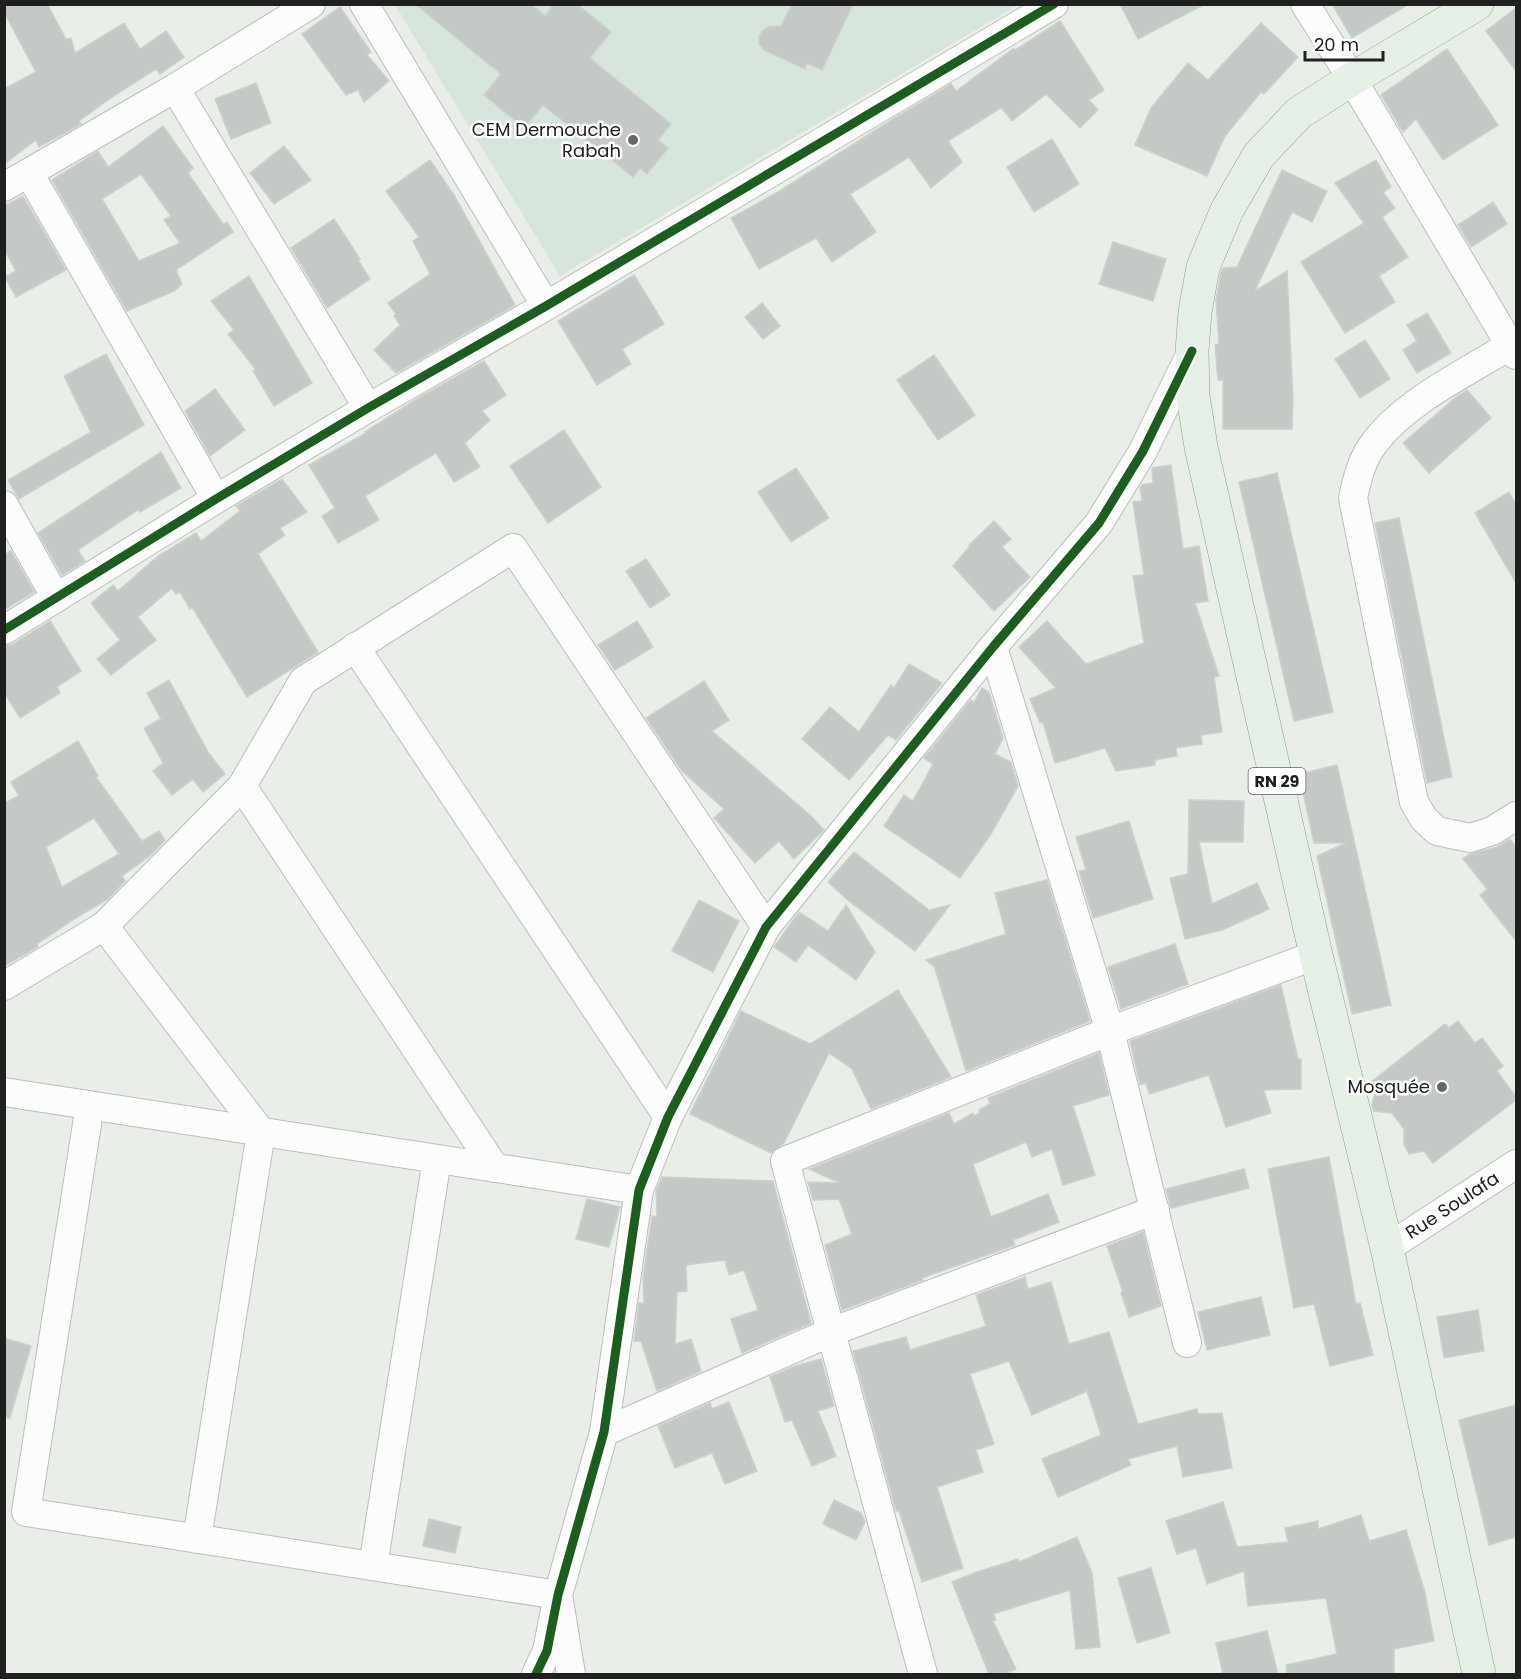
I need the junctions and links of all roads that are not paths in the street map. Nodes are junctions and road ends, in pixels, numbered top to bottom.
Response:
1 (311, 4) edge
2 (364, 4) edge
3 (1054, 4) edge
4 (1305, 4) edge
5 (1478, 4) edge
6 (1352, 79) junction
7 (175, 88) junction
8 (17, 180) edge
9 (546, 306) junction
10 (1514, 350) edge
11 (1192, 351) junction
12 (368, 408) junction
13 (216, 499) junction
14 (4, 505) edge
15 (56, 598) junction
16 (4, 630) edge
17 (356, 647) junction
18 (993, 647) junction
19 (242, 786) junction
20 (1516, 816) edge
21 (104, 926) junction
22 (766, 927) junction
23 (1316, 955) junction
24 (4, 986) edge
25 (1110, 1031) junction
26 (4, 1092) edge
27 (90, 1106) junction
28 (669, 1117) junction
29 (261, 1132) junction
30 (437, 1159) junction
31 (1516, 1164) edge
32 (495, 1168) junction
33 (639, 1190) junction
34 (1155, 1210) junction
35 (1388, 1248) junction
36 (831, 1332) junction
37 (1188, 1343) dead end
38 (604, 1432) junction
39 (197, 1539) junction
40 (373, 1566) junction
41 (558, 1594) junction
42 (536, 1674) edge
43 (572, 1674) edge
44 (923, 1674) edge
45 (1479, 1674) edge

1 - 7 street
2 - 9 street
3 - 9 street
4 - 6 street
5 - 6 main road, RN 29
6 - 10 street
6 - 11 main road, RN 29
7 - 8 street
7 - 12 street
8 - 13 street
9 - 12 street
10 - 20 street
11 - 18 street
11 - 23 main road, RN 29
12 - 13 street
13 - 15 street
14 - 15 street
15 - 16 street
17 - 19 street
17 - 22 street
17 - 28 street
18 - 22 street
18 - 25 street
19 - 21 street
19 - 32 street
21 - 24 street
21 - 29 street
22 - 28 street
23 - 25 street
23 - 35 main road, RN 29
25 - 34 street
25 - 36 street
26 - 27 street
27 - 29 street
27 - 39 street
28 - 33 street
29 - 30 street
29 - 39 street
30 - 32 street
30 - 40 street
31 - 35 street, Rue Soulafa
32 - 33 street
33 - 38 street
34 - 36 street
34 - 37 street
35 - 45 main road, RN 29
36 - 38 street
36 - 44 street
38 - 41 street
39 - 40 street
40 - 41 street
41 - 42 street
41 - 43 street

